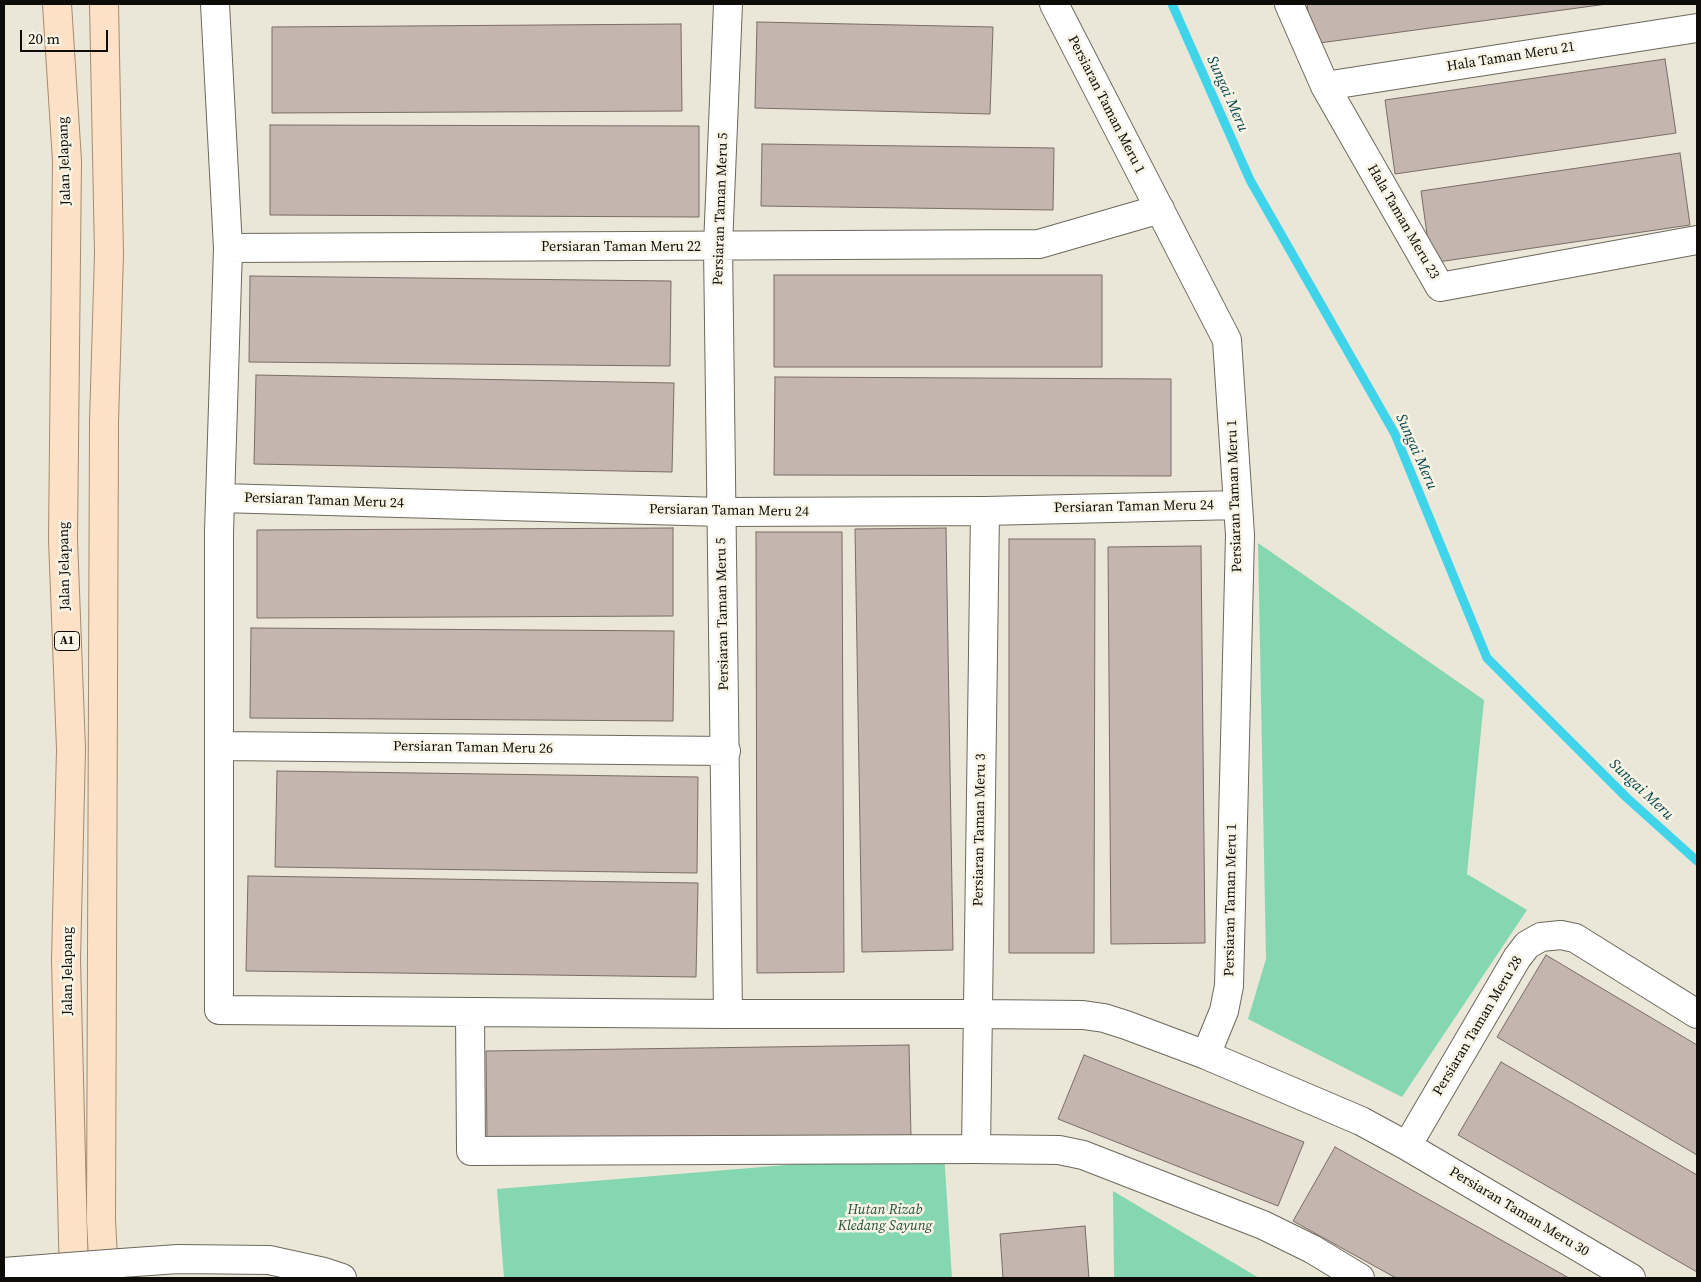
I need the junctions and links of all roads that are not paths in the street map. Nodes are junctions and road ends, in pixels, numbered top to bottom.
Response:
1 (57, 4) edge
2 (104, 4) edge
3 (215, 4) edge
4 (728, 4) edge
5 (1054, 4) edge
6 (1289, 4) edge
7 (1697, 28) edge
8 (1325, 86) junction
9 (1160, 209) junction
10 (1697, 240) edge
11 (718, 246) junction
12 (228, 248) junction
13 (220, 498) junction
14 (1238, 505) junction
15 (985, 511) junction
16 (721, 512) junction
17 (219, 746) junction
18 (726, 750) junction
19 (470, 1012) junction
20 (728, 1014) junction
21 (977, 1014) junction
22 (1697, 1014) edge
23 (1206, 1055) junction
24 (1408, 1146) junction
25 (976, 1149) junction
26 (4, 1272) edge
27 (64, 1273) edge
28 (113, 1273) edge
29 (282, 1278) edge
30 (342, 1278) edge
31 (1360, 1278) edge
32 (1631, 1278) edge

1 - 27 main road, Jalan Jelapang / A1
2 - 28 main road
3 - 12 street
4 - 11 street, Persiaran Taman Meru 5
5 - 9 street, Persiaran Taman Meru 1
6 - 8 street, Hala Taman Meru 23
7 - 8 street, Hala Taman Meru 21
8 - 10 street, Hala Taman Meru 23
9 - 11 street, Persiaran Taman Meru 22
9 - 14 street, Persiaran Taman Meru 1
11 - 12 street, Persiaran Taman Meru 22
11 - 16 street, Persiaran Taman Meru 5
12 - 13 street
13 - 16 street, Persiaran Taman Meru 24
13 - 17 street
14 - 15 street, Persiaran Taman Meru 24
14 - 23 street, Persiaran Taman Meru 1
15 - 16 street, Persiaran Taman Meru 24
15 - 21 street, Persiaran Taman Meru 3
16 - 18 street, Persiaran Taman Meru 5
17 - 18 street, Persiaran Taman Meru 26
17 - 19 street, Persiaran Taman Meru 30
18 - 20 street, Persiaran Taman Meru 5
19 - 20 street, Persiaran Taman Meru 30
19 - 25 street
20 - 21 street, Persiaran Taman Meru 30
21 - 23 street, Persiaran Taman Meru 30
21 - 25 street, Persiaran Taman Meru 3
22 - 24 street, Persiaran Taman Meru 28
23 - 24 street, Persiaran Taman Meru 30
24 - 32 street, Persiaran Taman Meru 30
25 - 31 street
26 - 27 street
27 - 28 street, bridge
28 - 29 street
28 - 30 street

